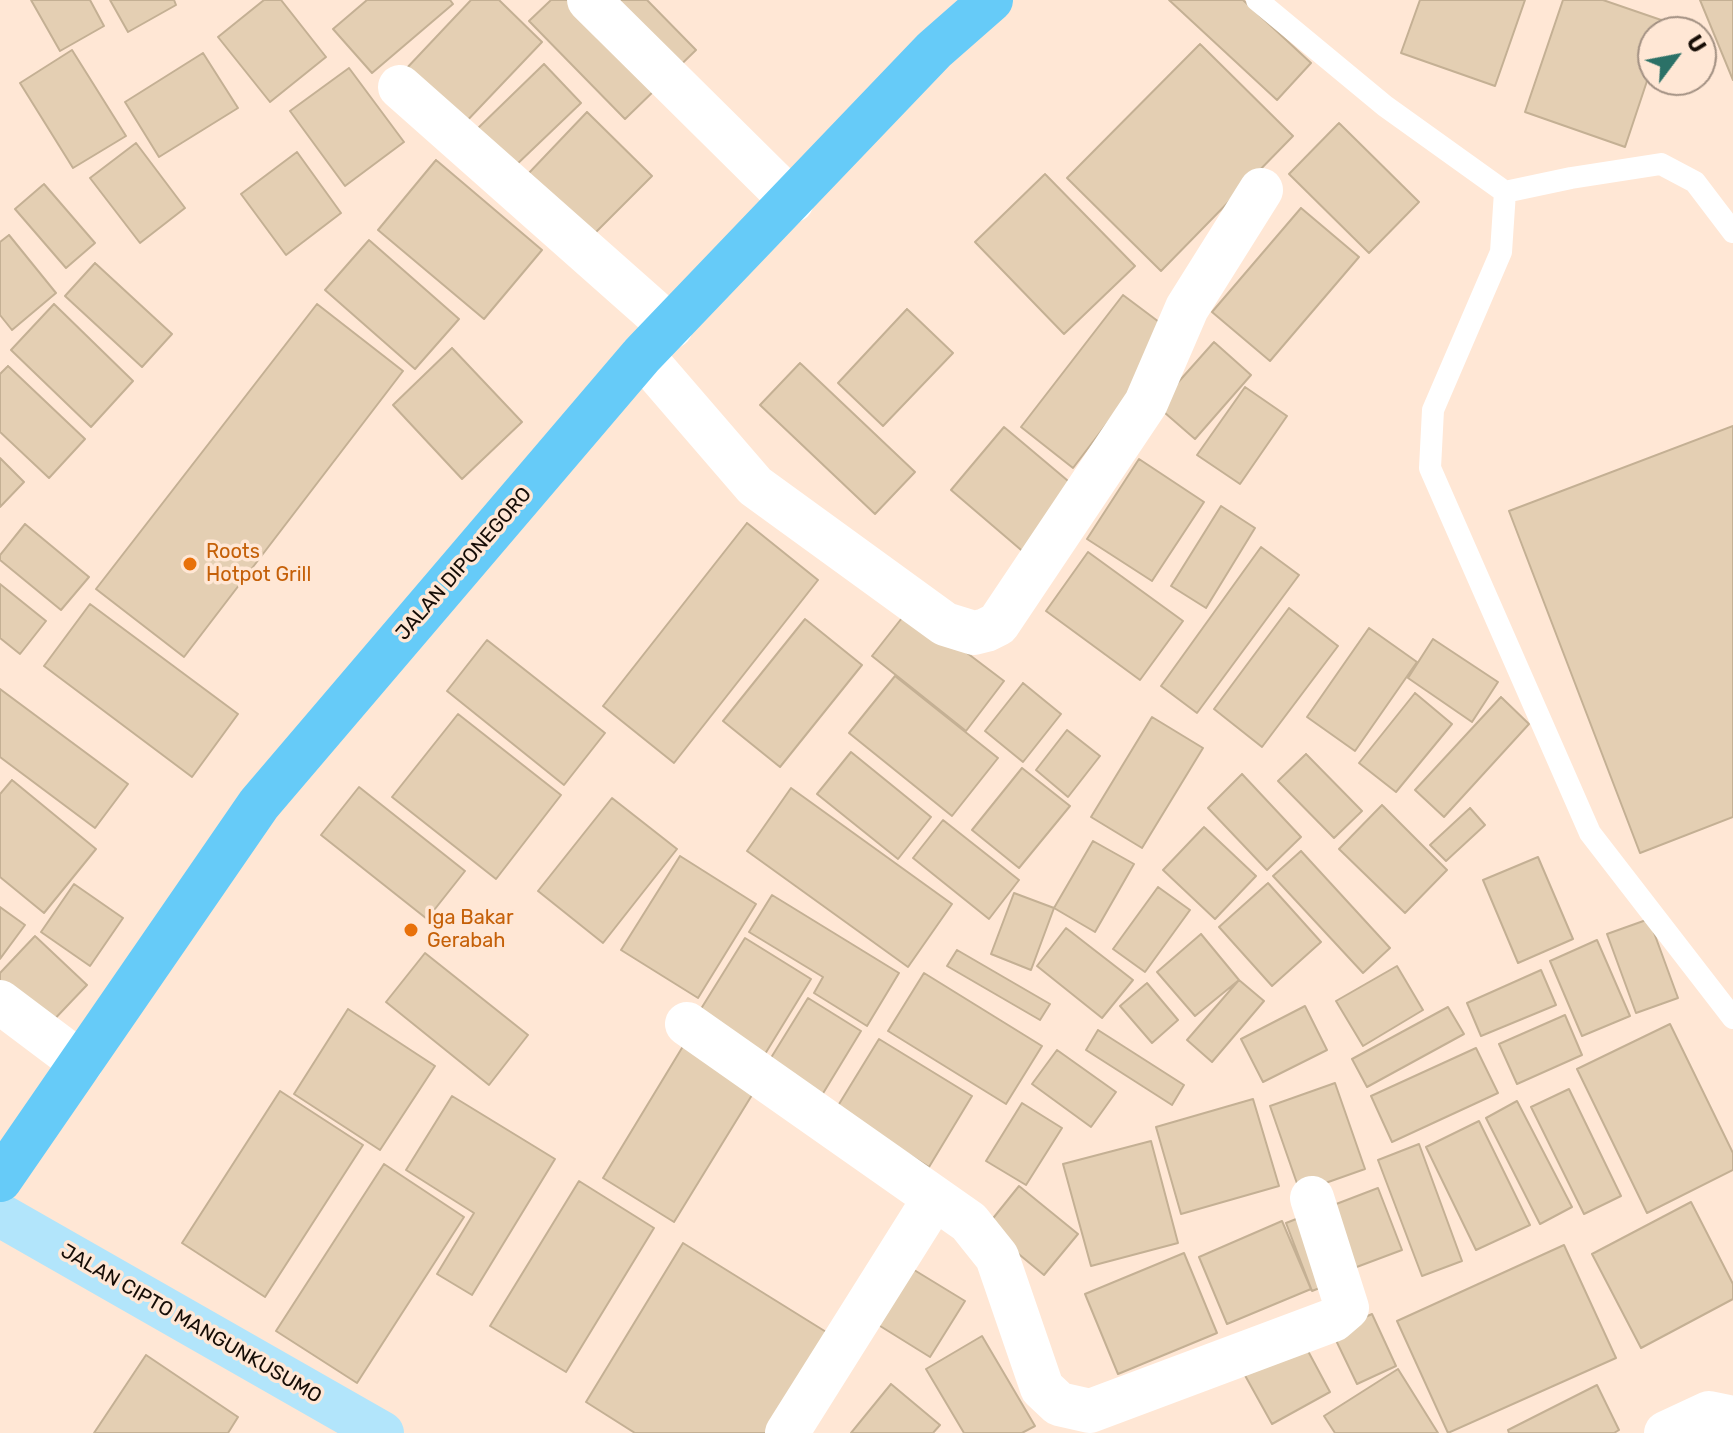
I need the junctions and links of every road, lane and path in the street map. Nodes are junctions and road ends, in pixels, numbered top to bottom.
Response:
1 (589, 0) edge
2 (1257, 0) edge
3 (980, 3) edge
4 (400, 87) dead end
5 (1261, 190) dead end
6 (1505, 192) junction
7 (792, 201) junction
8 (1733, 232) edge
9 (657, 341) junction
10 (0, 1002) edge
11 (1733, 1018) edge
12 (687, 1024) dead end
13 (81, 1063) junction
14 (0, 1180) edge
15 (1312, 1198) dead end
16 (934, 1199) junction
17 (0, 1215) edge
18 (1733, 1418) edge
19 (382, 1433) edge
20 (787, 1433) edge
21 (1666, 1433) edge

1 - 7 street
2 - 6 lane
3 - 7 main road, JALAN DIPONEGORO
4 - 9 street
5 - 9 street
6 - 8 lane
6 - 11 lane
7 - 9 main road, JALAN DIPONEGORO
9 - 13 main road, JALAN DIPONEGORO
10 - 13 street
12 - 16 street
13 - 14 main road, JALAN DIPONEGORO
15 - 16 street
16 - 20 street
17 - 19 street, JALAN CIPTO MANGUNKUSUMO
18 - 21 street

